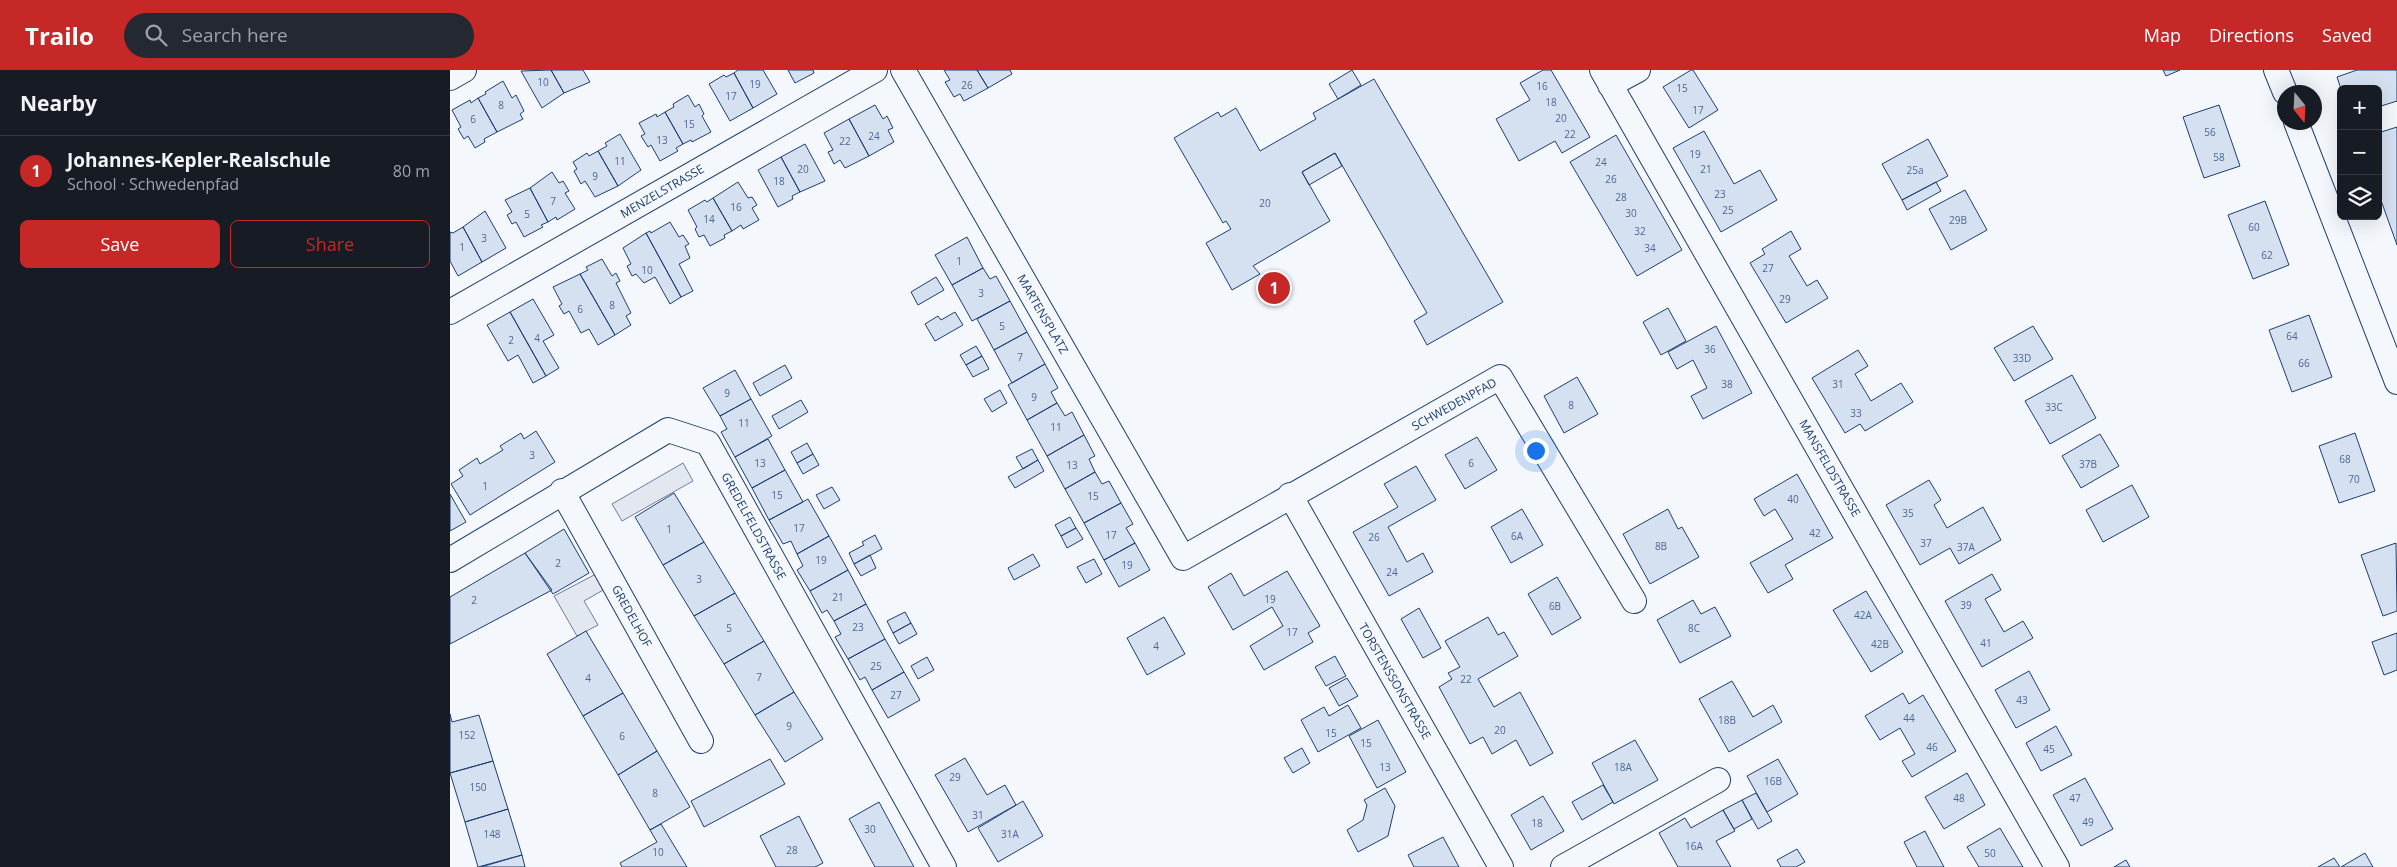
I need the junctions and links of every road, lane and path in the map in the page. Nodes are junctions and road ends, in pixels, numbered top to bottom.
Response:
1 (464, 70) edge
2 (875, 70) edge
3 (903, 70) edge
4 (1638, 70) edge
5 (2276, 70) edge
6 (1606, 77) edge
7 (450, 78) edge
8 (2282, 85) edge
9 (2299, 130) edge
10 (450, 312) edge
11 (2395, 368) edge
12 (562, 491) junction
13 (1290, 495) junction
14 (1183, 558) joint
15 (450, 560) edge
16 (1634, 601) dead end
17 (701, 741) dead end
18 (1718, 780) dead end
19 (944, 867) edge
20 (1501, 867) edge
21 (1562, 867) edge
22 (2057, 867) edge

1 - 7 street
2 - 10 street, MENZELSTRASSE
3 - 14 street, MARTENSPLATZ
4 - 6 street
5 - 8 street
6 - 22 street, MANSFELDSTRASSE
9 - 11 street
12 - 15 street, GREDELFELDSTRASSE
12 - 17 street, GREDELHOF
12 - 19 street, GREDELFELDSTRASSE
13 - 14 street, SCHWEDENPFAD
13 - 16 street, SCHWEDENPFAD
13 - 20 street, TORSTENSSONSTRASSE
18 - 21 street

